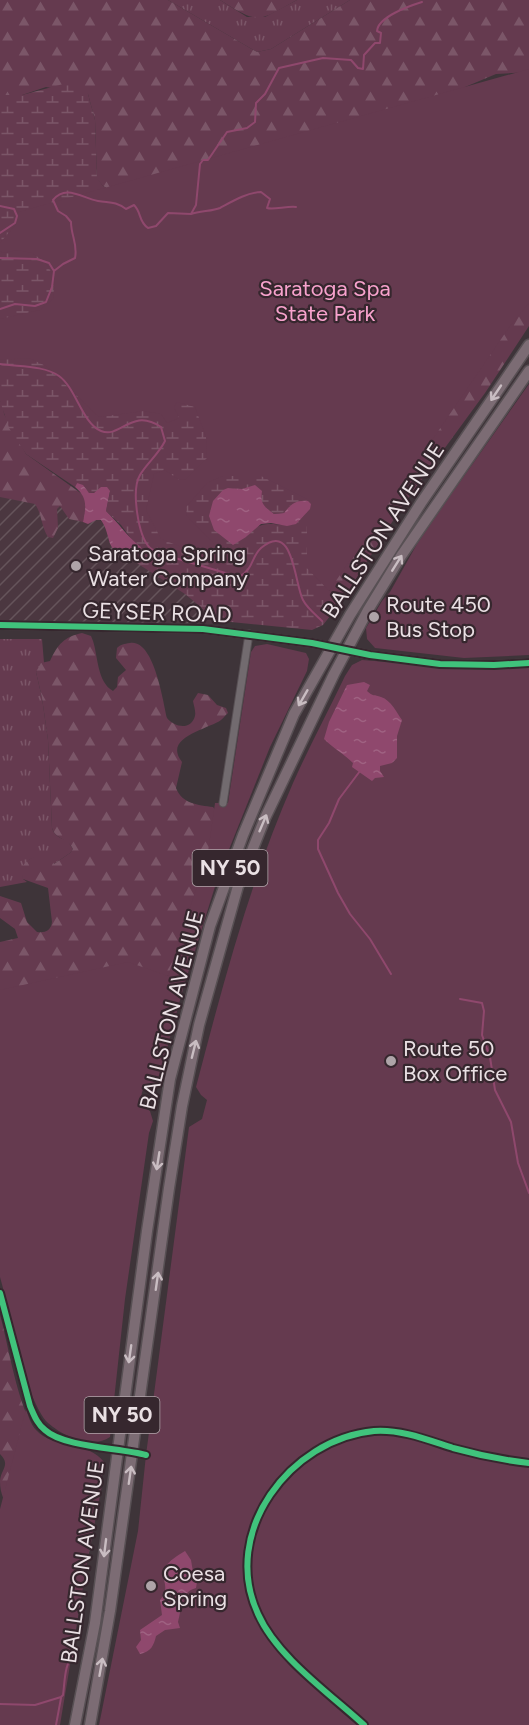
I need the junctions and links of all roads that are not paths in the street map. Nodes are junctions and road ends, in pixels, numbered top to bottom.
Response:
1 (529, 345) edge
2 (529, 371) edge
3 (0, 625) edge
4 (249, 634) junction
5 (332, 647) junction
6 (346, 650) junction
7 (529, 663) edge
8 (223, 803) dead end
9 (0, 1293) edge
10 (117, 1449) junction
11 (134, 1451) junction
12 (146, 1455) dead end
13 (529, 1463) edge
14 (75, 1725) edge
15 (90, 1725) edge
16 (364, 1725) edge

1 -> 5 highway, BALLSTON AVENUE / NY 50
6 -> 2 highway, BALLSTON AVENUE / NY 50
3 - 4 street, GEYSER ROAD
4 - 5 street, GEYSER ROAD
4 - 8 street
5 - 6 street, GEYSER ROAD
5 -> 10 highway, BALLSTON AVENUE / NY 50
6 - 7 street, GEYSER ROAD
11 -> 6 highway, BALLSTON AVENUE / NY 50
9 - 10 street
10 - 11 street
10 -> 14 highway, BALLSTON AVENUE / NY 50
11 - 12 street
15 -> 11 highway, BALLSTON AVENUE / NY 50
13 - 16 street

